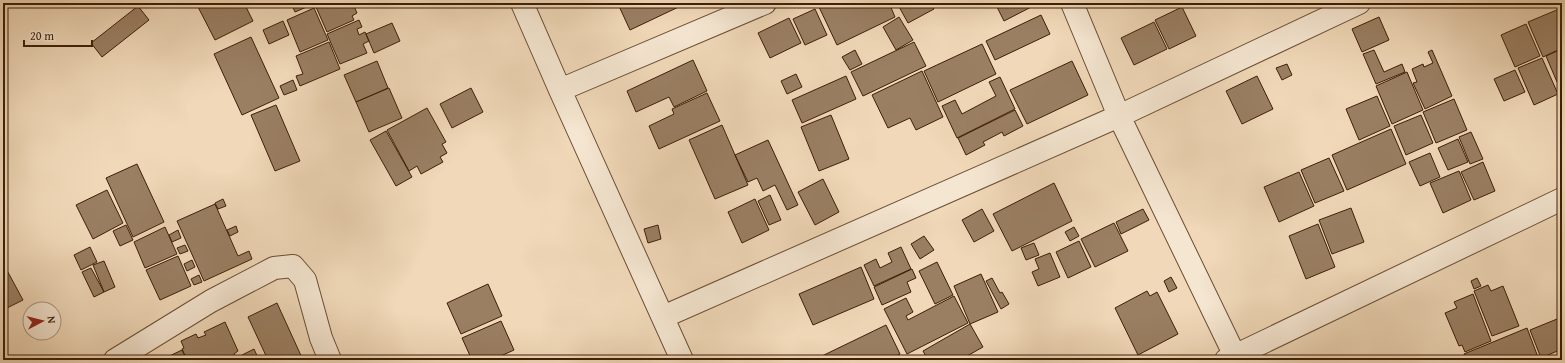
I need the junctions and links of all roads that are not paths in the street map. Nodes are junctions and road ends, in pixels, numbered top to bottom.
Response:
1 (522, 3) edge
2 (766, 3) edge
3 (1072, 3) edge
4 (1359, 3) edge
5 (560, 90) junction
6 (1119, 116) junction
7 (1562, 199) edge
8 (663, 317) junction
9 (1231, 358) edge
10 (115, 360) edge
11 (330, 360) edge
12 (682, 360) edge

1 - 5 street
2 - 5 street
3 - 6 street
4 - 6 street
5 - 8 street
6 - 8 street
6 - 9 street
7 - 9 street
8 - 12 street
10 - 11 street

